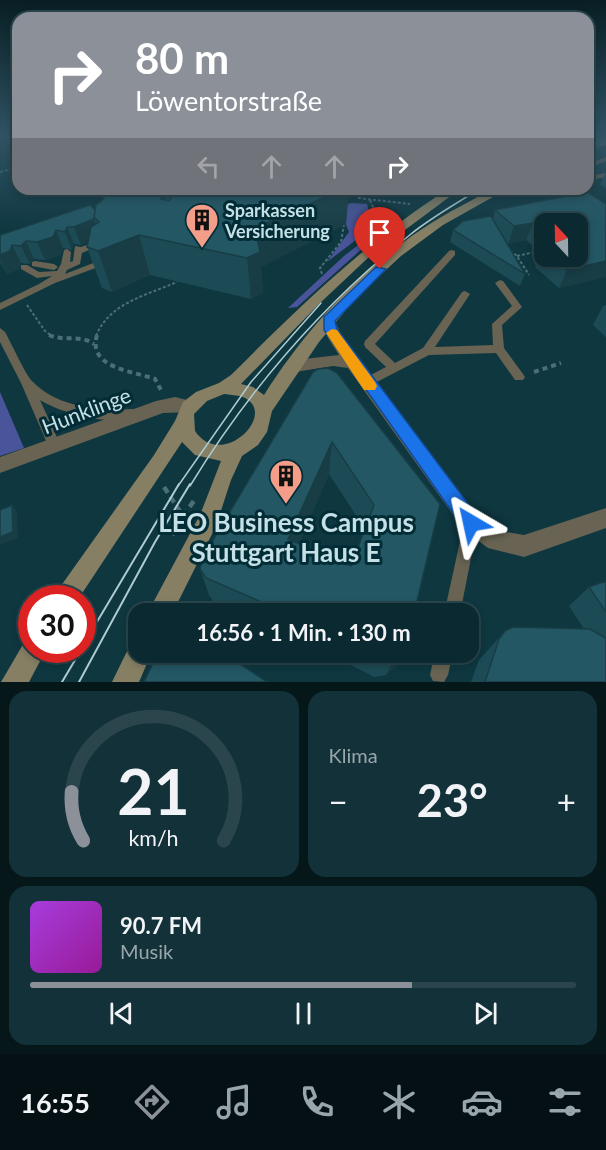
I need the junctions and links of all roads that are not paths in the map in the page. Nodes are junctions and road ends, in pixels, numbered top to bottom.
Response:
1 (446, 195) edge
2 (491, 195) edge
3 (574, 195) edge
4 (606, 213) edge
5 (110, 237) edge
6 (67, 252) dead end
7 (452, 253) dead end
8 (106, 261) edge
9 (35, 264) dead end
10 (24, 267) dead end
11 (58, 272) junction
12 (500, 283) dead end
13 (465, 294) dead end
14 (0, 307) edge
15 (328, 321) junction
16 (0, 332) edge
17 (499, 349) junction
18 (427, 351) junction
19 (353, 363) junction
20 (295, 366) junction
21 (394, 368) junction
22 (519, 377) dead end
23 (367, 382) junction
24 (27, 383) junction
25 (224, 388) junction
26 (264, 409) junction
27 (140, 414) junction
28 (186, 415) junction
29 (55, 446) junction
30 (235, 450) junction
31 (0, 465) edge
32 (606, 518) edge
33 (471, 523) junction
34 (75, 585) edge
35 (165, 603) edge
36 (454, 603) edge
37 (26, 663) edge
38 (134, 663) edge
39 (442, 663) edge
40 (439, 675) dead end
41 (14, 682) edge
42 (125, 682) edge

1 - 25 main road
2 - 15 main road
3 - 4 street
5 - 11 lane
6 - 11 lane
7 - 21 lane
8 - 11 lane
9 - 11 lane
10 - 11 lane
11 - 14 lane
12 - 17 lane
13 - 18 lane
15 - 19 street
15 - 20 main road
16 - 24 lane
17 - 18 lane
17 - 22 lane
18 - 21 lane
19 - 20 street
19 - 23 street
20 - 26 main road
21 - 23 lane
23 - 33 street
24 - 27 lane
24 - 29 lane
25 - 26 main road
25 - 28 main road
26 - 30 main road
27 - 28 street, Hunklinge
27 - 29 street, Hunklinge
28 - 30 main road
28 - 34 main road
29 - 31 street, Hunklinge
30 - 35 main road
32 - 33 street
33 - 36 lane
37 - 41 main road
38 - 42 main road
39 - 40 lane

